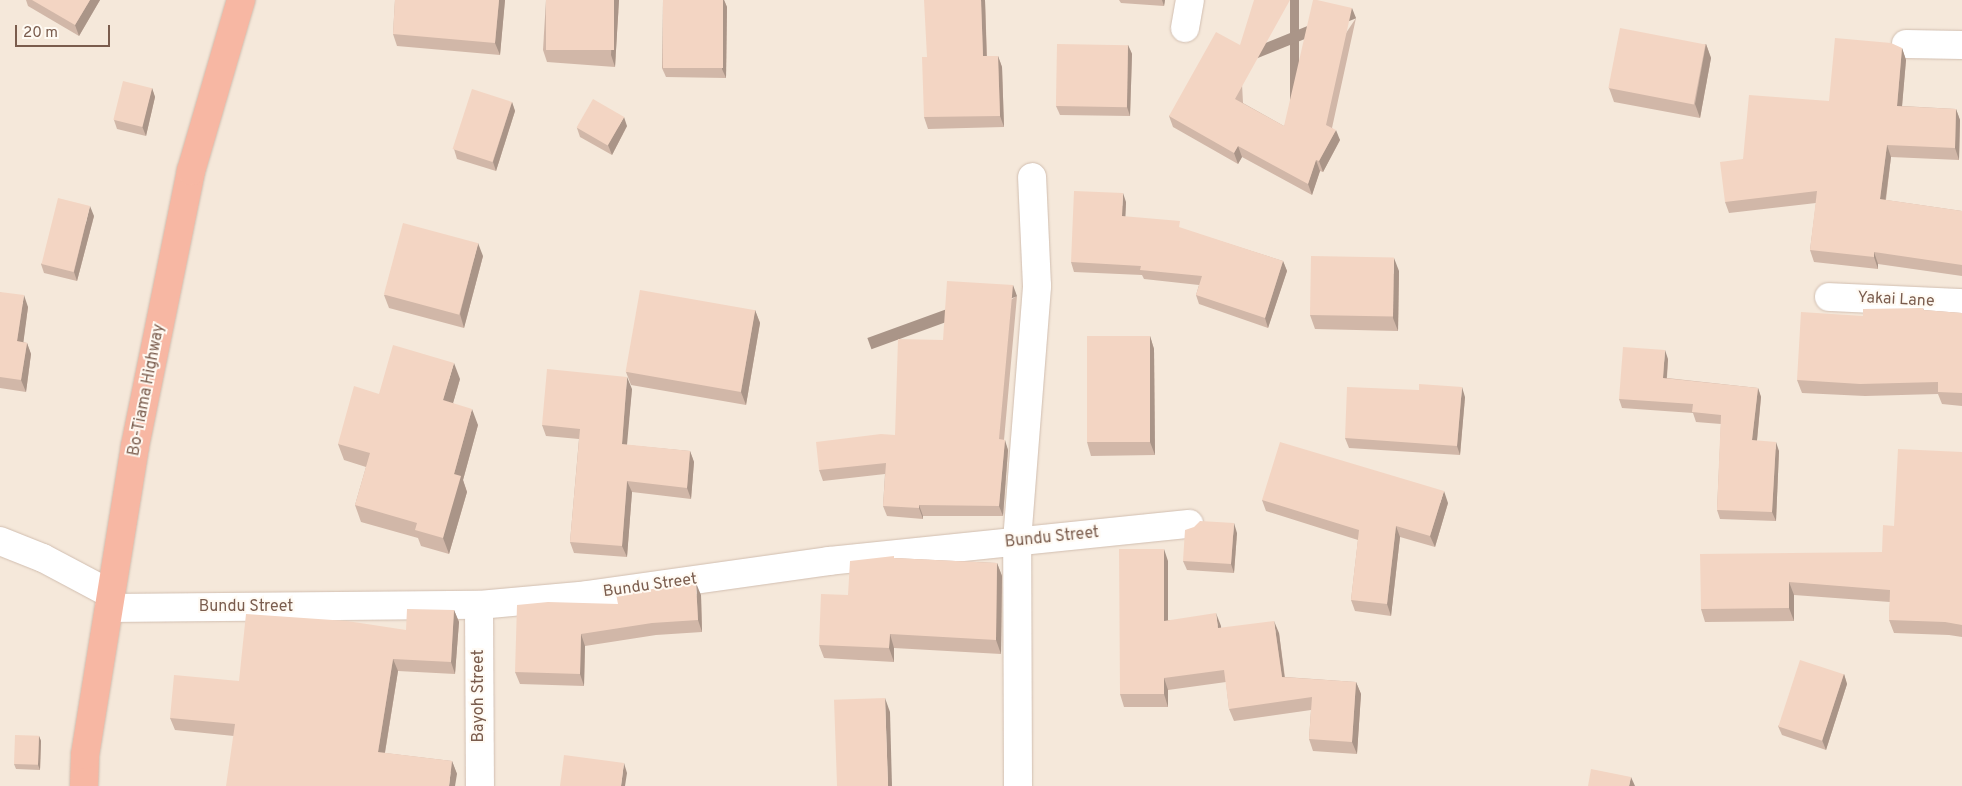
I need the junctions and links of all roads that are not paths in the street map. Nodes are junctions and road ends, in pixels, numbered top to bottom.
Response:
1 (241, 0) edge
2 (1190, 0) edge
3 (1185, 28) dead end
4 (1906, 44) dead end
5 (1962, 45) edge
6 (1032, 177) dead end
7 (1829, 297) dead end
8 (1962, 303) edge
9 (1189, 524) dead end
10 (0, 541) edge
11 (1017, 541) junction
12 (110, 601) junction
13 (479, 605) junction
14 (84, 786) edge
15 (480, 786) edge
16 (1018, 786) edge

1 - 12 highway, Bo-Tiama Highway
2 - 3 street
4 - 5 street
6 - 11 street
7 - 8 street, Yakai Lane
9 - 11 street, Bundu Street
10 - 12 street
11 - 13 street, Bundu Street
11 - 16 street
12 - 13 street, Bundu Street
12 - 14 highway, Bo-Tiama Highway
13 - 15 street, Bayoh Street

